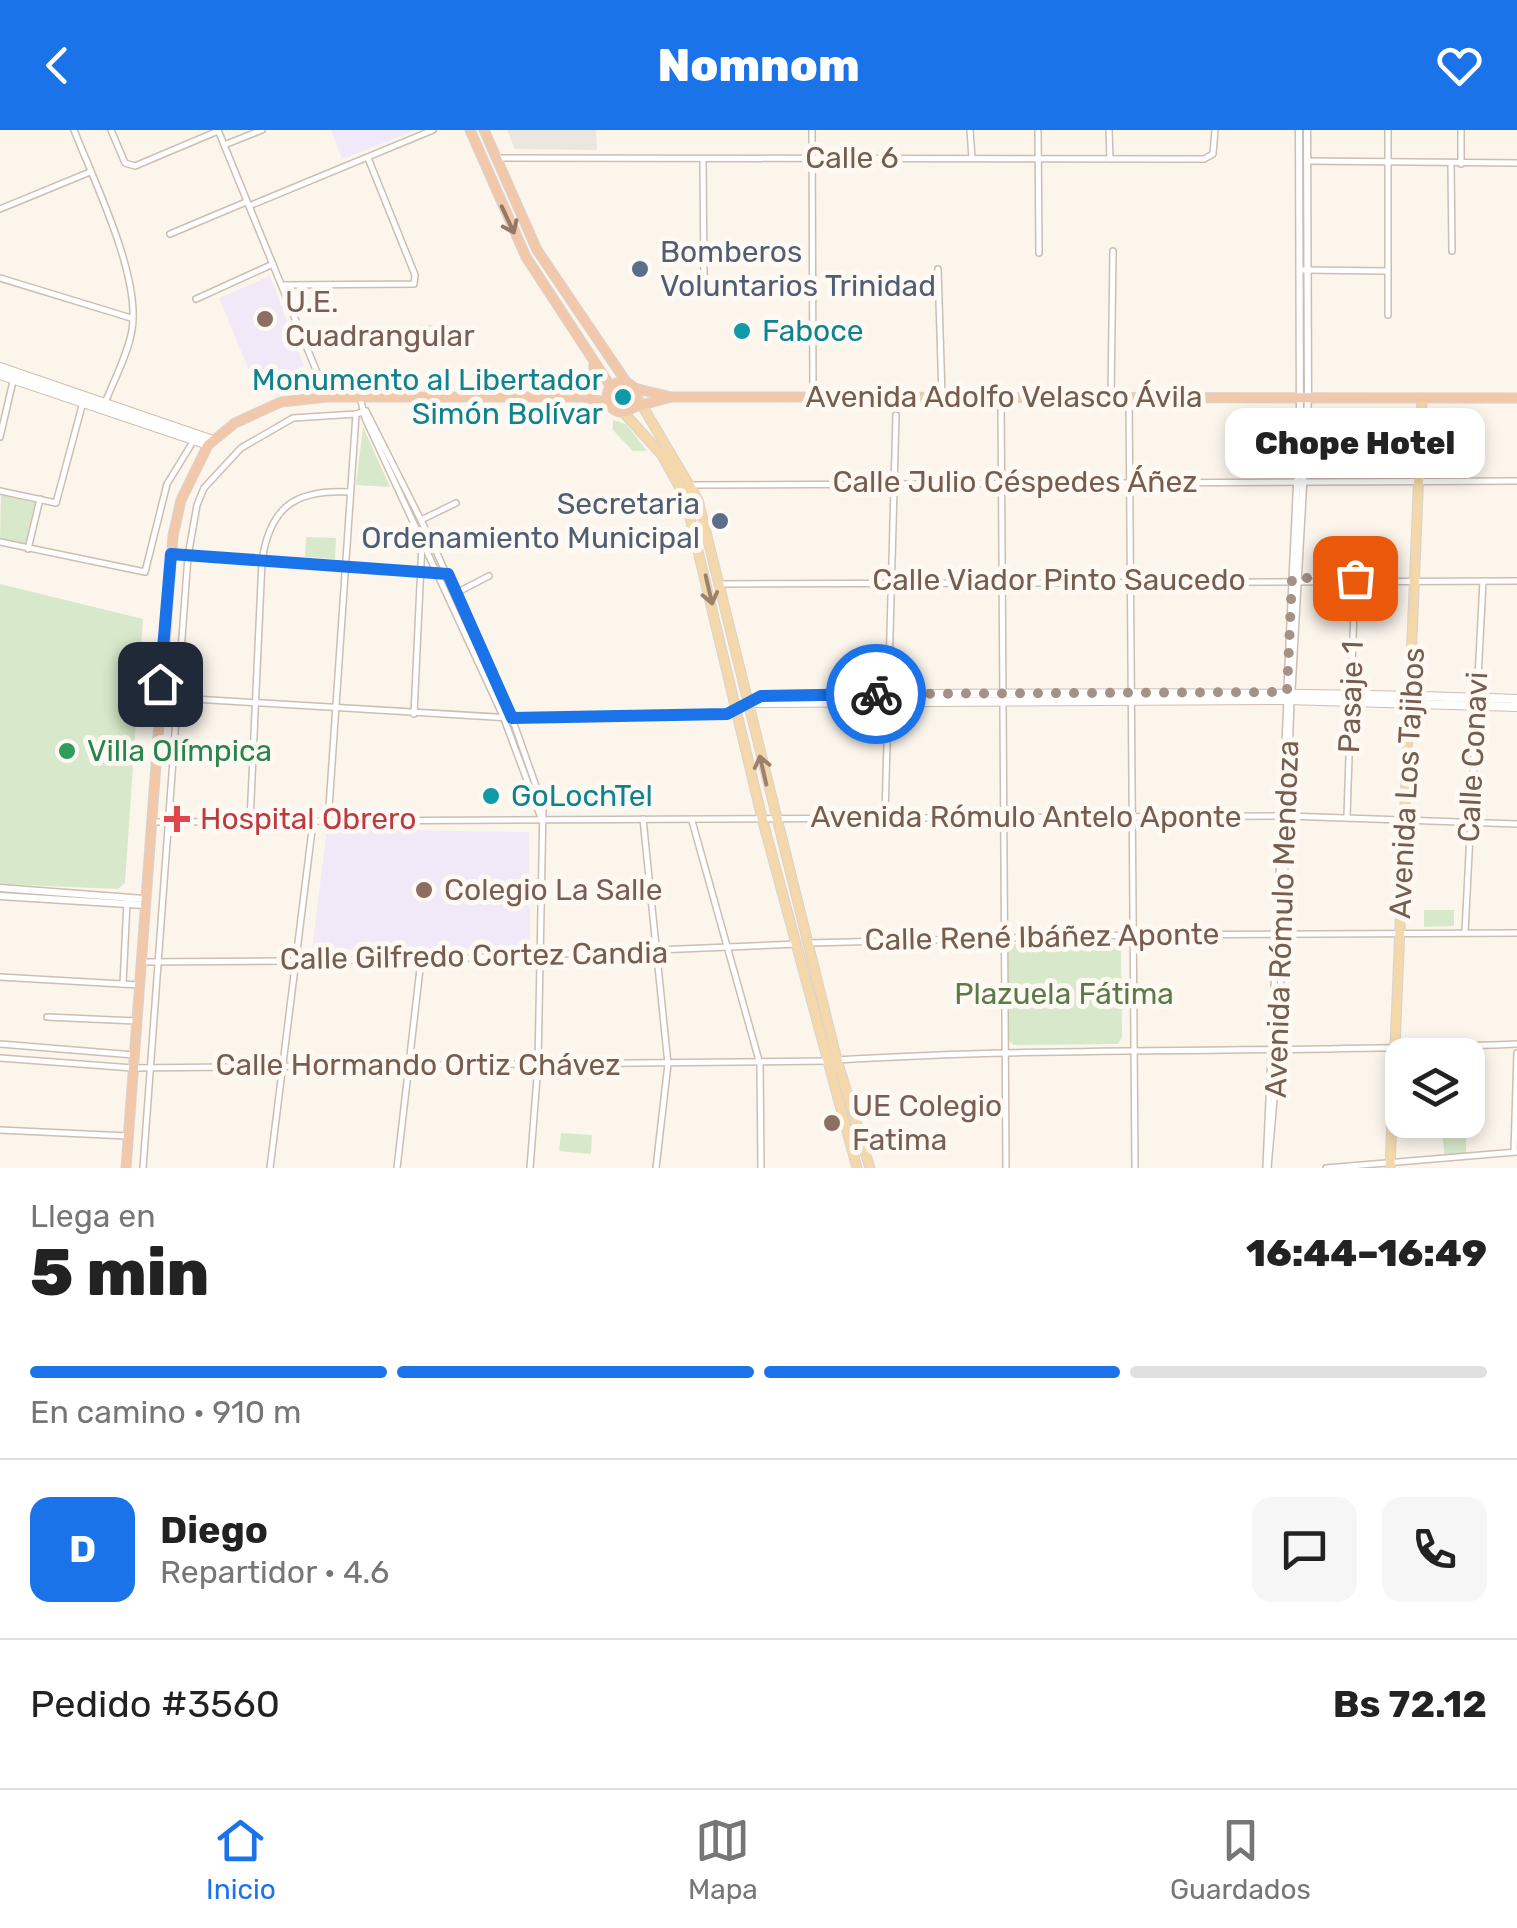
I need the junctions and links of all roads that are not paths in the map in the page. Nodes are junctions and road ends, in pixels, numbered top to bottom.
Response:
1 (74, 130) edge
2 (111, 130) edge
3 (262, 130) edge
4 (433, 130) edge
5 (470, 130) edge
6 (484, 130) edge
7 (812, 130) edge
8 (970, 130) edge
9 (1038, 130) edge
10 (1109, 130) edge
11 (1215, 130) edge
12 (1299, 130) edge
13 (1308, 130) edge
14 (1388, 130) edge
15 (1461, 130) edge
16 (218, 131) edge
17 (224, 146) junction
18 (811, 157) junction
19 (368, 158) junction
20 (496, 158) junction
21 (972, 158) junction
22 (703, 159) junction
23 (1038, 159) junction
24 (1110, 160) junction
25 (1307, 160) junction
26 (1386, 162) junction
27 (1517, 163) edge
28 (1452, 164) junction
29 (1461, 164) junction
30 (90, 172) junction
31 (248, 204) junction
32 (0, 209) edge
33 (170, 234) dead end
34 (1113, 251) dead end
35 (1452, 251) dead end
36 (1039, 253) dead end
37 (273, 264) junction
38 (938, 269) dead end
39 (1303, 271) junction
40 (1386, 271) junction
41 (0, 278) edge
42 (704, 282) dead end
43 (281, 285) junction
44 (196, 299) dead end
45 (1388, 315) dead end
46 (132, 318) junction
47 (594, 365) junction
48 (0, 367) edge
49 (0, 375) edge
50 (14, 376) junction
51 (609, 389) junction
52 (635, 393) junction
53 (812, 396) junction
54 (942, 396) junction
55 (328, 397) junction
56 (583, 397) junction
57 (670, 397) junction
58 (1111, 397) junction
59 (1129, 397) junction
60 (360, 398) junction
61 (1001, 398) junction
62 (1304, 398) junction
63 (1422, 398) junction
64 (1517, 398) edge
65 (84, 400) junction
66 (105, 403) junction
67 (608, 403) junction
68 (627, 410) junction
69 (366, 411) junction
70 (356, 414) junction
71 (896, 415) dead end
72 (0, 437) edge
73 (194, 440) junction
74 (210, 442) junction
75 (1420, 480) junction
76 (1001, 481) junction
77 (1131, 481) junction
78 (1517, 481) edge
79 (894, 482) junction
80 (1300, 482) junction
81 (693, 485) junction
82 (0, 491) edge
83 (350, 492) junction
84 (40, 499) junction
85 (456, 503) dead end
86 (421, 520) junction
87 (430, 538) junction
88 (422, 540) junction
89 (0, 542) edge
90 (28, 549) junction
91 (171, 554) junction
92 (188, 556) junction
93 (262, 562) junction
94 (344, 568) junction
95 (421, 572) junction
96 (438, 573) junction
97 (448, 574) junction
98 (490, 576) dead end
99 (1295, 578) junction
100 (1355, 578) junction
101 (892, 580) junction
102 (1001, 580) junction
103 (1131, 580) junction
104 (1416, 580) junction
105 (1517, 580) edge
106 (1483, 581) junction
107 (720, 584) junction
108 (456, 593) junction
109 (1289, 696) junction
110 (1003, 697) junction
111 (1132, 697) junction
112 (178, 698) junction
113 (888, 698) junction
114 (1352, 698) junction
115 (1517, 698) edge
116 (1410, 699) junction
117 (1476, 702) junction
118 (255, 703) junction
119 (748, 704) junction
120 (1517, 707) edge
121 (336, 709) junction
122 (736, 712) junction
123 (414, 714) junction
124 (503, 716) junction
125 (512, 718) junction
126 (884, 816) junction
127 (1134, 816) junction
128 (1284, 816) junction
129 (1347, 816) junction
130 (1004, 817) junction
131 (762, 818) junction
132 (775, 818) junction
133 (643, 819) junction
134 (691, 819) junction
135 (1404, 819) junction
136 (542, 820) junction
137 (250, 821) junction
138 (150, 822) junction
139 (169, 822) junction
140 (312, 822) junction
141 (328, 822) junction
142 (1470, 822) junction
143 (1517, 824) edge
144 (0, 888) edge
145 (0, 896) edge
146 (127, 901) junction
147 (144, 902) junction
148 (1279, 933) junction
149 (1464, 933) junction
150 (1517, 933) edge
151 (1134, 934) junction
152 (1400, 934) junction
153 (1004, 937) junction
154 (802, 944) junction
155 (725, 948) junction
156 (657, 952) junction
157 (538, 957) junction
158 (421, 960) junction
159 (298, 961) junction
160 (140, 962) junction
161 (160, 962) junction
162 (0, 977) edge
163 (122, 984) junction
164 (139, 984) junction
165 (47, 1017) dead end
166 (136, 1020) junction
167 (1396, 1038) edge
168 (0, 1044) edge
169 (1517, 1044) edge
170 (1485, 1046) edge
171 (1006, 1050) junction
172 (1385, 1050) edge
173 (1133, 1051) junction
174 (1270, 1052) junction
175 (1278, 1052) junction
176 (1517, 1053) edge
177 (134, 1054) junction
178 (0, 1058) edge
179 (831, 1061) junction
180 (538, 1064) junction
181 (668, 1064) junction
182 (760, 1064) junction
183 (284, 1066) junction
184 (410, 1067) junction
185 (132, 1068) junction
186 (150, 1068) junction
187 (0, 1130) edge
188 (128, 1136) junction
189 (1391, 1138) edge
190 (1516, 1152) edge
191 (1390, 1166) edge
192 (126, 1168) edge
193 (142, 1168) edge
194 (270, 1168) edge
195 (397, 1168) edge
196 (530, 1168) edge
197 (656, 1168) edge
198 (761, 1168) edge
199 (857, 1168) edge
200 (870, 1168) edge
201 (1006, 1168) edge
202 (1136, 1168) edge
203 (1267, 1168) edge
204 (1326, 1168) edge

1 - 30 street
2 - 16 street
3 - 17 street
4 - 19 street
5 -> 47 highway
6 - 20 highway
7 - 18 street
8 - 21 street
9 - 23 street
10 - 24 street
11 - 24 street, Calle 6
12 - 39 street, Avenida Rómulo Mendoza
13 - 25 street, Avenida Rómulo Mendoza
14 - 26 street
15 - 29 street
16 - 17 street
17 - 31 street
18 - 21 street, Calle 6
18 - 22 street, Calle 6
18 - 53 street
19 - 31 street
19 - 43 street
20 - 22 street, Calle 6
20 - 52 highway
21 - 23 street, Calle 6
22 - 42 street
23 - 24 street, Calle 6
23 - 36 street
25 - 26 street
25 - 39 street, Avenida Rómulo Mendoza
26 - 28 street
26 - 40 street
27 - 29 street
28 - 29 street
28 - 35 street
30 - 32 street
30 - 46 street
31 - 33 street
31 - 37 street
34 - 58 street
37 - 43 street
37 - 44 street
38 - 54 street
39 - 40 street
39 - 62 street, Avenida Rómulo Mendoza
40 - 45 street
41 - 46 street
43 - 55 street
46 - 66 street
47 - 51 highway
47 - 56 highway
48 - 50 main road
49 - 50 main road
50 - 65 main road
50 - 72 street
51 - 52 highway
51 - 56 highway
51 - 67 highway
52 - 57 highway, Avenida Adolfo Velasco Ávila
52 - 57 highway, Avenida Adolfo Velasco Ávila
52 - 68 highway
52 - 81 main road
53 - 54 highway, Avenida Adolfo Velasco Ávila
53 - 57 highway, Avenida Adolfo Velasco Ávila
54 - 61 highway, Avenida Adolfo Velasco Ávila
55 - 60 highway
55 - 74 highway
56 - 60 highway
56 - 67 highway
58 - 59 highway, Avenida Adolfo Velasco Ávila
58 - 61 highway, Avenida Adolfo Velasco Ávila
59 - 62 highway, Avenida Adolfo Velasco Ávila
59 - 77 street
60 - 69 street
61 - 76 street
62 - 63 highway, Avenida Adolfo Velasco Ávila
62 - 80 street, Avenida Rómulo Mendoza
63 - 64 highway, Avenida Adolfo Velasco Ávila
63 - 75 main road, Avenida Los Tajibos
65 - 66 main road
65 - 73 main road
65 - 84 street
66 - 74 main road
67 - 68 highway
68 -> 122 main road
69 - 70 street
69 - 86 street
69 - 88 street
70 - 83 street
70 - 92 street
71 - 79 street
73 - 74 main road
73 - 90 street
74 - 91 highway
75 - 78 street, Calle Julio Céspedes Áñez
75 - 80 street, Calle Julio Céspedes Áñez
75 - 104 main road, Avenida Los Tajibos
76 - 77 street, Calle Julio Céspedes Áñez
76 - 79 street, Calle Julio Céspedes Áñez
76 - 102 street
77 - 80 street, Calle Julio Céspedes Áñez
77 - 103 street
79 - 81 street, Calle Julio Céspedes Áñez
79 - 101 street
80 - 99 street, Avenida Rómulo Mendoza
81 - 107 main road
82 - 84 street
83 - 93 street
83 - 94 street
84 - 90 street
85 - 86 street
86 - 87 street
87 - 88 street
87 - 97 street
88 - 95 street
88 - 96 street
89 - 90 street
91 - 92 street
91 - 138 highway
92 - 93 street
92 - 112 street
93 - 94 street
93 - 118 street
94 - 95 street
94 - 121 street
95 - 96 street
95 - 123 street
96 - 97 street
96 - 124 street
97 - 108 street
98 - 108 street
99 - 100 street, Calle Viador Pinto Saucedo
99 - 103 street, Calle Viador Pinto Saucedo
99 - 109 street, Avenida Rómulo Mendoza
100 - 104 street, Calle Viador Pinto Saucedo
100 - 114 street, Pasaje 1
101 - 102 street, Calle Viador Pinto Saucedo
101 - 107 street, Calle Viador Pinto Saucedo
101 - 113 street
102 - 103 street, Calle Viador Pinto Saucedo
102 - 110 street
103 - 111 street
104 - 106 street, Calle Viador Pinto Saucedo
104 - 116 main road, Avenida Los Tajibos
105 - 106 street, Calle Viador Pinto Saucedo
106 - 117 street, Calle Conavi
107 - 119 main road
108 - 125 street
109 - 111 main road
109 - 114 main road
109 - 128 street, Avenida Rómulo Mendoza
110 - 111 main road
110 - 113 main road
110 - 130 street
111 - 127 street
112 - 118 street
112 - 139 street
113 - 119 main road
113 - 126 street
114 - 116 main road
114 - 129 street, Pasaje 1
115 - 117 main road
116 - 117 main road
116 - 135 main road, Avenida Los Tajibos
117 - 120 main road
117 - 142 street, Calle Conavi
118 - 121 street
118 - 137 street
119 - 122 street
132 -> 119 main road
121 - 123 street
121 - 141 street
122 - 125 street
122 - 131 main road
123 - 124 street
124 - 125 street
124 - 136 street
125 - 136 street
126 - 130 street, Avenida Rómulo Antelo Aponte
126 - 132 street, Avenida Rómulo Antelo Aponte
127 - 128 street, Avenida Rómulo Antelo Aponte
127 - 130 street, Avenida Rómulo Antelo Aponte
127 - 151 street
128 - 129 street, Avenida Rómulo Antelo Aponte
128 - 148 street, Avenida Rómulo Mendoza
129 - 135 street, Avenida Rómulo Antelo Aponte
130 - 153 street
131 - 132 street, Avenida Rómulo Antelo Aponte
131 - 134 street, Avenida Rómulo Antelo Aponte
131 - 154 main road
132 - 154 main road
133 - 134 street, Avenida Rómulo Antelo Aponte
133 - 136 street, Avenida Rómulo Antelo Aponte
133 - 156 street
134 - 155 street
135 - 142 street, Avenida Rómulo Antelo Aponte
135 - 152 main road, Avenida Los Tajibos
136 - 141 street, Avenida Rómulo Antelo Aponte
136 - 157 street
137 - 139 street, Avenida Rómulo Antelo Aponte
137 - 140 street, Avenida Rómulo Antelo Aponte
138 - 139 street, Avenida Rómulo Antelo Aponte
138 - 147 highway
139 - 161 street
140 - 141 street, Avenida Rómulo Antelo Aponte
140 - 159 street
142 - 143 street, Avenida Rómulo Antelo Aponte
142 - 149 street, Calle Conavi
144 - 146 street
145 - 146 street
146 - 147 street
146 - 163 street
147 - 160 highway
148 - 151 street, Calle René Ibáñez Aponte
148 - 152 street, Calle René Ibáñez Aponte
148 - 174 street, Avenida Rómulo Mendoza
148 - 175 street, Avenida Rómulo Mendoza
149 - 150 street, Calle René Ibáñez Aponte
149 - 152 street, Calle René Ibáñez Aponte
151 - 153 street, Calle René Ibáñez Aponte
151 - 173 street
152 - 167 main road, Avenida Los Tajibos
153 - 154 street, Calle René Ibáñez Aponte
153 - 171 street
154 - 155 street, Calle Gilfredo Cortez Candia
154 - 179 main road
155 - 156 street, Calle Gilfredo Cortez Candia
155 - 182 street
156 - 157 street, Calle Gilfredo Cortez Candia
156 - 181 street
157 - 158 street, Calle Gilfredo Cortez Candia
157 - 180 street
158 - 159 street, Calle Gilfredo Cortez Candia
158 - 184 street
159 - 161 street, Calle Gilfredo Cortez Candia
159 - 183 street
160 - 161 street, Calle Gilfredo Cortez Candia
160 - 164 highway
161 - 186 street
162 - 163 street
163 - 164 street
164 - 166 highway
165 - 166 street
166 - 177 highway
168 - 177 street
169 - 170 street, Calle Hormando Ortiz Chávez
171 - 173 street, Calle Hormando Ortiz Chávez
171 - 179 street, Calle Hormando Ortiz Chávez
171 - 201 street
172 - 175 street, Calle Hormando Ortiz Chávez
173 - 174 street, Calle Hormando Ortiz Chávez
173 - 202 street
174 - 175 street, Calle Hormando Ortiz Chávez
174 - 203 street, Avenida Rómulo Mendoza
175 - 203 street, Avenida Rómulo Mendoza
176 - 190 street
177 - 185 highway
178 - 185 street, Calle Hormando Ortiz Chávez
179 - 182 street, Calle Hormando Ortiz Chávez
179 - 199 main road
179 - 200 main road
180 - 181 street, Calle Hormando Ortiz Chávez
180 - 184 street, Calle Hormando Ortiz Chávez
180 - 196 street
181 - 182 street, Calle Hormando Ortiz Chávez
181 - 197 street
182 - 198 street
183 - 184 street, Calle Hormando Ortiz Chávez
183 - 186 street, Calle Hormando Ortiz Chávez
183 - 194 street
184 - 195 street
185 - 186 street, Calle Hormando Ortiz Chávez
185 - 188 highway
186 - 193 street
187 - 188 street
188 - 192 highway
189 - 191 main road, Avenida Los Tajibos
190 - 191 street
191 - 204 street

